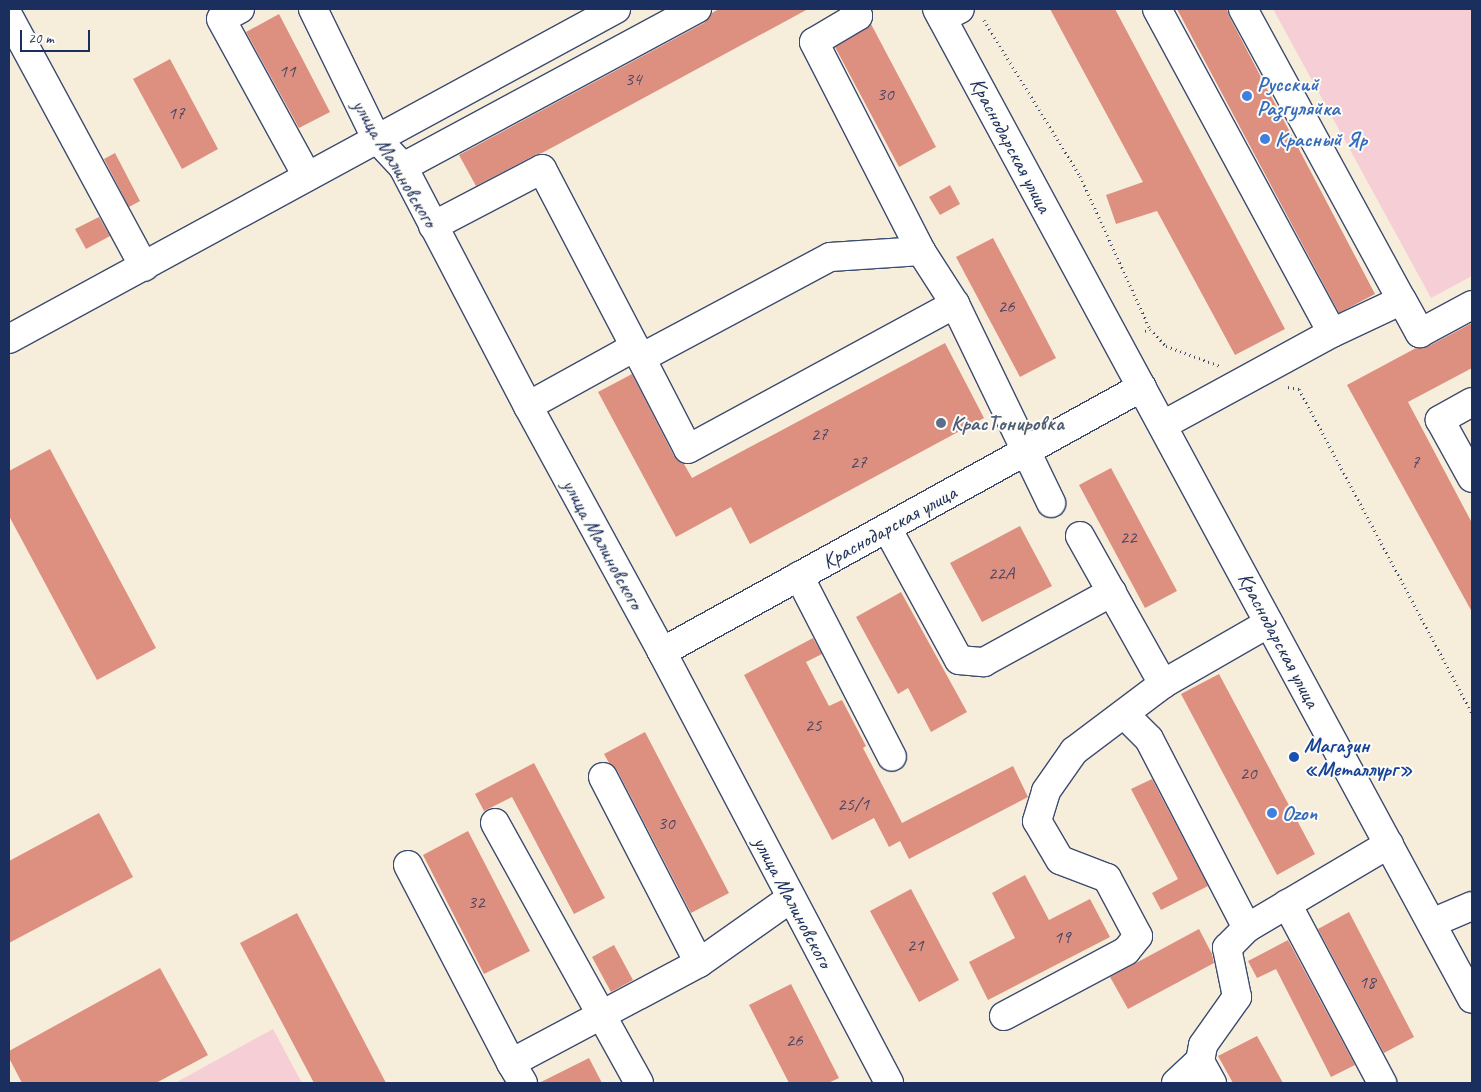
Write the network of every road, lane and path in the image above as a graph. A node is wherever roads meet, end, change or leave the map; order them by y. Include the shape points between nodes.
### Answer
1 (240, 9) edge
2 (313, 9) edge
3 (616, 9) edge
4 (697, 9) edge
5 (854, 9) edge
6 (1157, 9) edge
7 (1242, 9) edge
8 (955, 13) edge
9 (9, 17) edge
10 (376, 138) junction
11 (403, 167) junction
12 (307, 176) junction
13 (433, 226) junction
14 (921, 251) junction
15 (144, 267) junction
16 (1402, 300) junction
17 (955, 304) junction
18 (1472, 305) edge
19 (1150, 329) junction
20 (1145, 332) dead end
21 (1332, 333) junction
22 (9, 339) edge
23 (638, 352) junction
24 (1250, 377) junction
25 (1142, 387) junction
26 (1472, 402) edge
27 (528, 406) junction
28 (1162, 425) junction
29 (1025, 452) junction
30 (1472, 478) edge
31 (1051, 503) dead end
32 (887, 528) junction
33 (1080, 536) dead end
34 (799, 576) junction
35 (1112, 592) junction
36 (1269, 623) junction
37 (662, 652) junction
38 (1163, 684) junction
39 (1472, 713) edge
40 (1124, 714) junction
41 (892, 757) dead end
42 (603, 777) dead end
43 (495, 823) dead end
44 (1389, 844) junction
45 (408, 865) dead end
46 (790, 898) junction
47 (1287, 904) junction
48 (1472, 906) edge
49 (1432, 923) junction
50 (1246, 928) junction
51 (699, 963) junction
52 (1472, 999) edge
53 (601, 1014) junction
54 (1004, 1016) dead end
55 (1206, 1072) edge
56 (517, 1073) edge
57 (879, 1080) edge
58 (639, 1083) edge
59 (1176, 1083) edge
60 (1382, 1083) edge

1 - 12 street via 221,19
2 - 10 street, улица Малиновского
3 - 10 street
4 - 11 street
5 - 14 street via 858,16 814,42
6 - 21 street
7 - 16 street
8 - 19 path via 1080,176
8 - 25 street, Краснодарская улица
9 - 15 street
10 - 11 street, улица Малиновского
10 - 12 street
11 - 13 street, улица Малиновского
12 - 15 street
13 - 23 street via 542,168
13 - 27 street, улица Малиновского
14 - 17 street
14 - 23 street via 830,257
15 - 22 street
16 - 18 street via 1420,333
16 - 21 street
17 - 23 street via 688,449
17 - 29 street
19 - 20 path
19 - 24 path via 1166,346
21 - 24 street
23 - 27 street
24 - 28 street
24 - 39 path via 1299,389
25 - 28 street, Краснодарская улица
25 - 29 street, Краснодарская улица
26 - 30 street via 1440,420
27 - 37 street, улица Малиновского
28 - 36 street, Краснодарская улица
29 - 31 street
29 - 32 street, Краснодарская улица
32 - 34 street, Краснодарская улица
32 - 35 street via 959,660 984,662
33 - 35 street
34 - 37 street, Краснодарская улица
34 - 41 street
35 - 38 street
36 - 38 street
36 - 44 street, Краснодарская улица
37 - 46 street, улица Малиновского
38 - 40 street
40 - 50 street via 1149,739
40 - 54 street via 1074,751 1046,791 1037,822 1060,860 1107,878 1138,936 1126,951
42 - 51 street
43 - 53 street
44 - 47 street
44 - 49 street, Краснодарская улица
45 - 56 street
46 - 51 street
46 - 57 street, улица Малиновского
47 - 50 street
47 - 60 street
48 - 49 street
49 - 52 street, Краснодарская улица
50 - 55 street via 1227,948 1237,997 1203,1045
51 - 53 street
53 - 56 street
53 - 58 street
55 - 59 street

